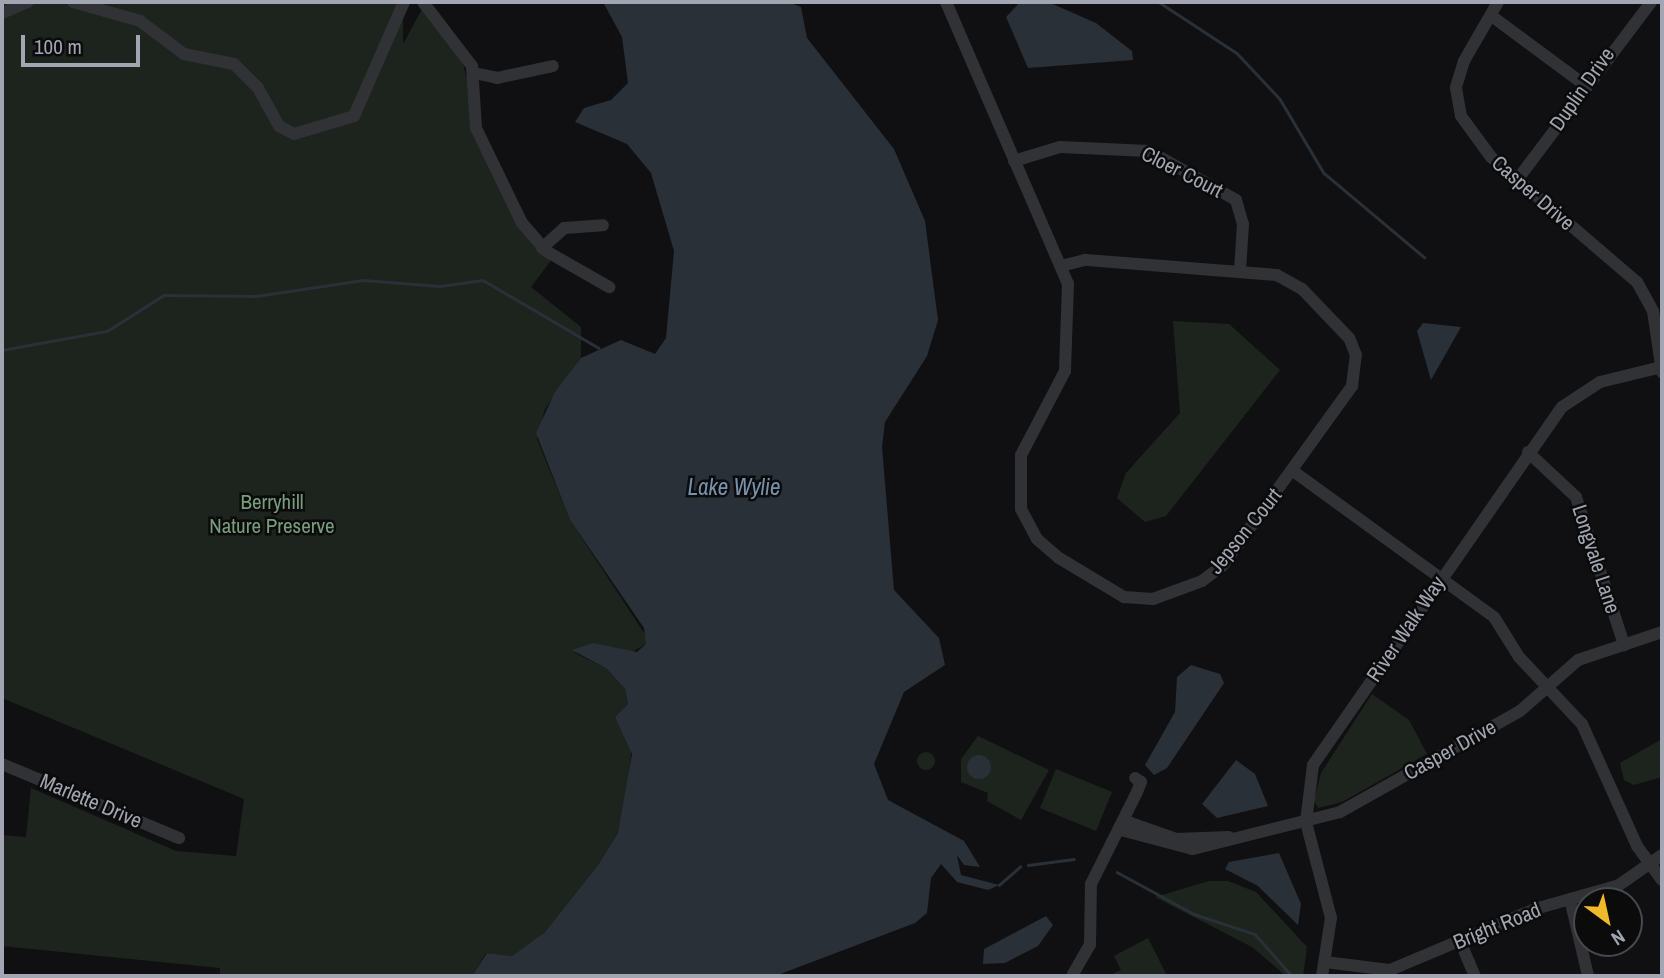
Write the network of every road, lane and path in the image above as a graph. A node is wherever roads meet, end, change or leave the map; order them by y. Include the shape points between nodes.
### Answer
1 (28, 2) edge
2 (73, 2) edge
3 (404, 2) edge
4 (423, 2) edge
5 (946, 2) edge
6 (1498, 2) edge
7 (1651, 2) edge
8 (2, 13) edge
9 (1493, 18) junction
10 (553, 66) dead end
11 (474, 73) junction
12 (1585, 85) junction
13 (1014, 161) junction
14 (1517, 180) junction
15 (603, 225) dead end
16 (542, 248) junction
17 (1061, 266) junction
18 (1240, 271) junction
19 (610, 287) dead end
20 (1662, 369) edge
21 (1528, 452) junction
22 (1293, 471) junction
23 (1442, 576) junction
24 (1662, 632) edge
25 (1624, 645) junction
26 (1546, 687) junction
27 (2, 765) edge
28 (1135, 778) dead end
29 (1306, 822) junction
30 (1123, 825) junction
31 (180, 838) dead end
32 (1662, 855) edge
33 (1650, 864) junction
34 (1662, 880) edge
35 (1570, 899) junction
36 (1460, 941) junction
37 (1325, 962) junction
38 (1073, 974) dead end
39 (1322, 976) edge
40 (1475, 976) edge
41 (1588, 976) edge

1 - 8 street
2 - 3 street via 140,21 190,57 234,64 258,88 279,125 294,134 354,116
4 - 11 street via 456,39
5 - 13 street, Jepson Court
6 - 9 street, Casper Drive
7 - 12 street, Duplin Drive
9 - 12 street
9 - 14 street, Casper Drive via 1464,61 1457,103 1476,141
10 - 11 street via 497,78
11 - 16 street via 476,128 514,212
12 - 14 street, Duplin Drive
13 - 17 street, Jepson Court
13 - 18 street, Cloer Court via 1060,146 1149,150 1236,200 1244,224
14 - 20 street, Casper Drive via 1637,282 1653,312
15 - 16 street via 564,228
16 - 19 street
17 - 18 street, Jepson Court via 1085,260
17 - 22 street, Jepson Court via 1068,284 1065,371 1024,446 1017,479 1026,521 1050,552 1124,597 1153,599 1202,582 1223,565
18 - 22 street, Jepson Court via 1277,275 1302,289 1349,338 1356,355 1352,386
20 - 21 street, River Walk Way via 1577,393
21 - 23 street, River Walk Way
21 - 25 street, Longvale Lane via 1576,496
22 - 23 street
23 - 26 street via 1494,617
23 - 29 street, River Walk Way via 1313,765
24 - 25 street, Casper Drive
25 - 26 street, Casper Drive via 1578,660
26 - 29 street, Casper Drive via 1503,720 1340,812
26 - 33 street via 1582,724
27 - 31 street, Marlette Drive
28 - 30 street via 1141,783
29 - 30 street, Casper Drive via 1233,838 1176,839
29 - 37 street, River Walk Way via 1330,906
30 - 38 street via 1091,884 1090,946
32 - 33 street, Bright Road
33 - 34 street
33 - 35 street, Bright Road via 1619,885
35 - 36 street, Bright Road
35 - 41 street
36 - 37 street, Bright Road via 1380,972
36 - 40 street
37 - 39 street, River Walk Way

